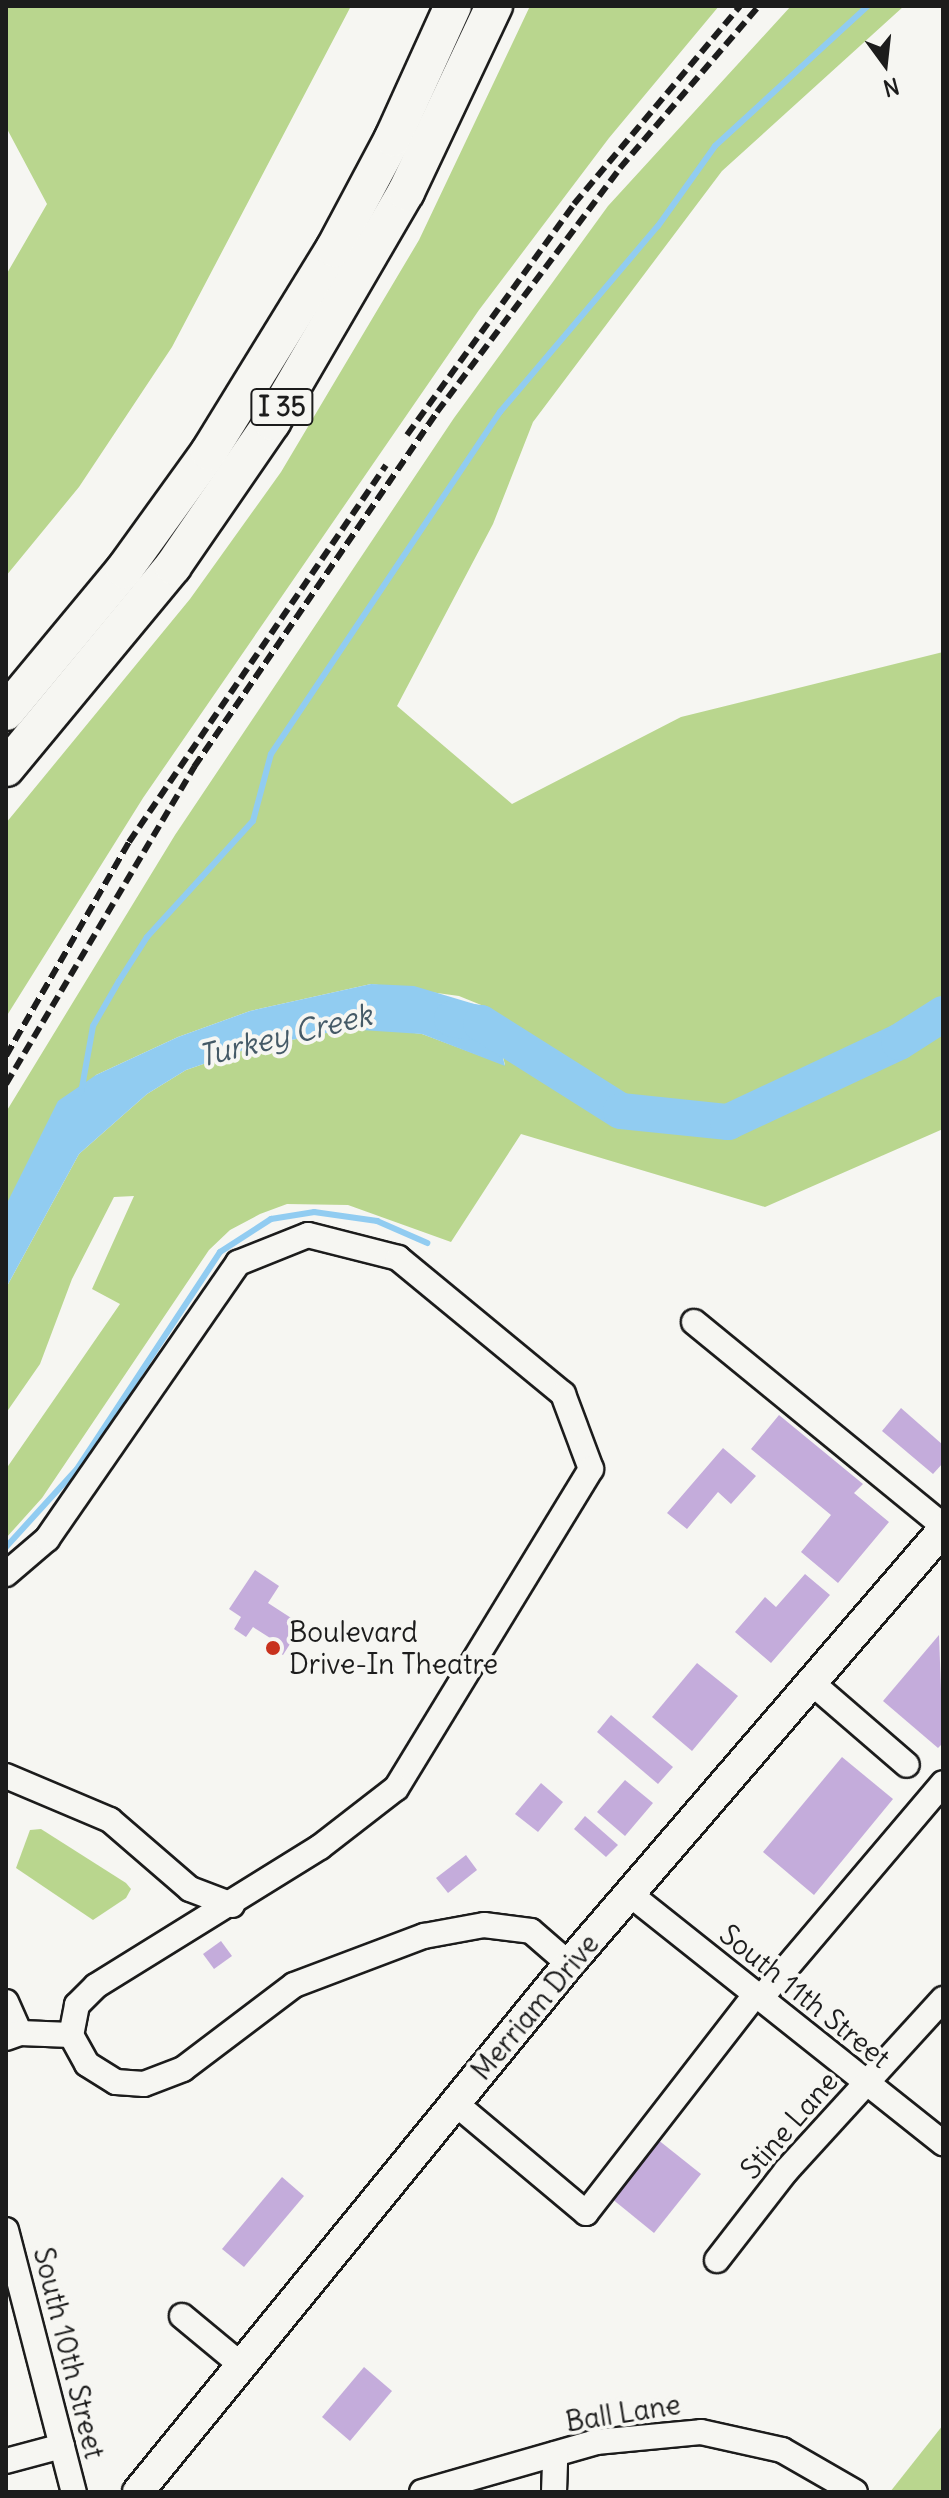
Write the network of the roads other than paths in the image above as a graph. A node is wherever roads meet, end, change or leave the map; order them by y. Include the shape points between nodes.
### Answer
1 (453, 6) edge
2 (494, 6) edge
3 (6, 712) edge
4 (6, 768) edge
5 (694, 1322) dead end
6 (943, 1528) edge
7 (6, 1574) edge
8 (812, 1683) junction
9 (907, 1765) dead end
10 (6, 1776) edge
11 (943, 1783) edge
12 (631, 1895) junction
13 (232, 1905) junction
14 (569, 1964) junction
15 (758, 1997) junction
16 (943, 1999) edge
17 (6, 2002) edge
18 (71, 2035) junction
19 (13, 2036) edge
20 (866, 2084) junction
21 (455, 2103) junction
22 (943, 2143) edge
23 (6, 2230) edge
24 (717, 2260) dead end
25 (15, 2306) edge
26 (182, 2316) dead end
27 (240, 2364) junction
28 (62, 2446) junction
29 (555, 2454) junction
30 (6, 2461) edge
31 (74, 2492) edge
32 (138, 2492) edge
33 (422, 2492) edge
34 (554, 2492) edge
35 (855, 2492) edge

1 - 3 highway, I 35 via 393,138 334,249 209,452 124,570
2 - 4 highway, I 35 via 406,192 272,422 164,578
5 - 6 street
6 - 8 main road, Merriam Drive
7 - 13 street via 47,1539 238,1263 308,1235 398,1258 563,1394 591,1469 396,1788
8 - 9 street
8 - 12 main road, Merriam Drive
10 - 13 street via 110,1820 190,1889
11 - 15 street
12 - 14 main road, Merriam Drive
12 - 15 street, South 11th Street
13 - 18 street via 96,1986 77,2005
14 - 18 street via 531,1931 484,1925 424,1936 294,1985 183,2069 144,2084 116,2082 87,2064
14 - 21 main road, Merriam Drive
15 - 20 street, South 11th Street
15 - 21 street via 586,2213
16 - 20 street, Stine Lane
17 - 19 street
18 - 19 street
20 - 22 street, South 11th Street
20 - 24 street, Stine Lane via 786,2171
21 - 27 main road, Merriam Drive
23 - 25 street, South 10th Street
25 - 28 street, South 10th Street
26 - 27 street
27 - 32 main road, Merriam Drive
28 - 30 street
28 - 31 street, South 10th Street
29 - 33 street, Ball Lane
29 - 34 street
29 - 35 street, Ball Lane via 596,2442 701,2432 782,2450

